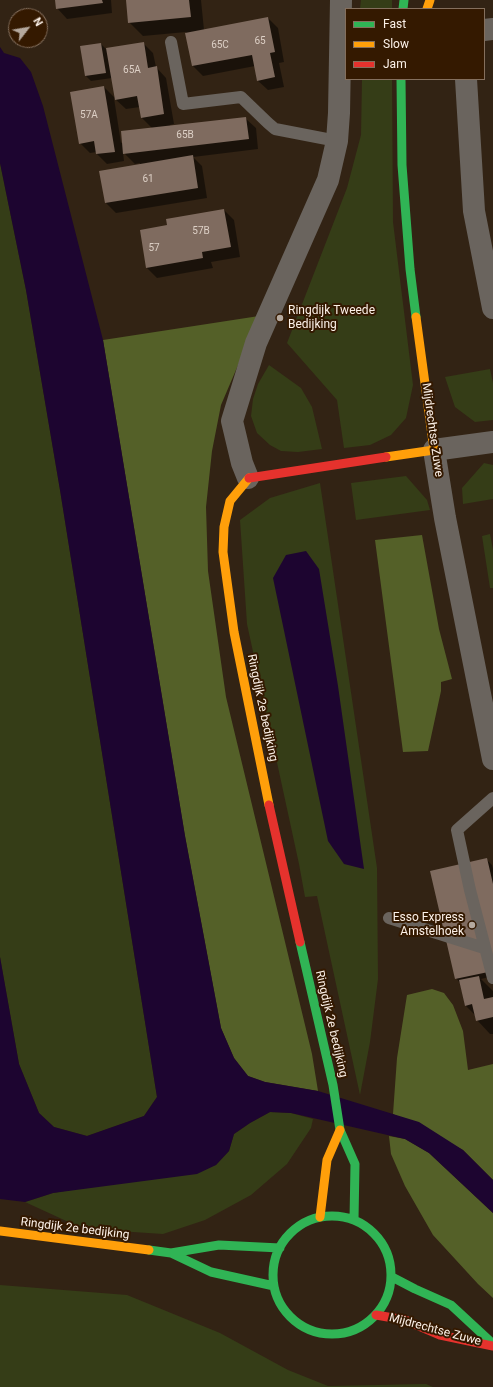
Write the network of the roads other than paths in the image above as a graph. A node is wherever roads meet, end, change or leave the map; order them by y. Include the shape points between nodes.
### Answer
1 (341, 0) edge
2 (171, 42) dead end
3 (401, 80) edge
4 (407, 80) edge
5 (466, 80) edge
6 (402, 96) junction
7 (337, 141) junction
8 (493, 308) edge
9 (493, 442) edge
10 (434, 450) junction
11 (248, 478) junction
12 (493, 760) edge
13 (493, 798) edge
14 (389, 918) dead end
15 (484, 948) junction
16 (493, 978) edge
17 (340, 1130) junction
18 (320, 1217) junction
19 (354, 1220) junction
20 (0, 1231) edge
21 (280, 1248) junction
22 (171, 1253) junction
23 (392, 1277) junction
24 (274, 1286) junction
25 (376, 1315) junction
26 (493, 1345) edge

1 - 7 street
2 - 7 lane via 183,104 241,97 275,129
3 - 6 street, Mijdrechtse Zuwe
4 - 6 street, Mijdrechtse Zuwe
5 - 8 street via 474,211
6 - 10 street, Mijdrechtse Zuwe via 402,165 410,270
7 - 11 street via 328,180 256,343 232,421
9 - 10 street
10 - 11 street
10 - 12 street, Mijdrechtse Zuwe
11 - 17 street, Ringdijk 2e bedijking via 230,501 224,527 223,552 234,632 280,853 333,1085
13 - 15 lane via 457,830
14 - 15 lane
15 - 16 lane
17 - 18 street via 327,1160
17 - 19 street, Ringdijk 2e bedijking via 355,1164
18 - 19 street via 338,1216
18 - 21 street via 304,1223 290,1234
19 - 23 street via 370,1229 382,1242 389,1259
20 - 22 street, Ringdijk 2e bedijking
21 - 22 street, Ringdijk 2e bedijking via 219,1244
21 - 24 street via 274,1264
22 - 24 street, Ringdijk 2e bedijking via 211,1272
23 - 25 street via 388,1297
23 - 26 street, Mijdrechtse Zuwe via 452,1305
24 - 25 street via 282,1306 296,1322 316,1332 338,1334 359,1329
25 - 26 street, Mijdrechtse Zuwe via 405,1320 440,1334

